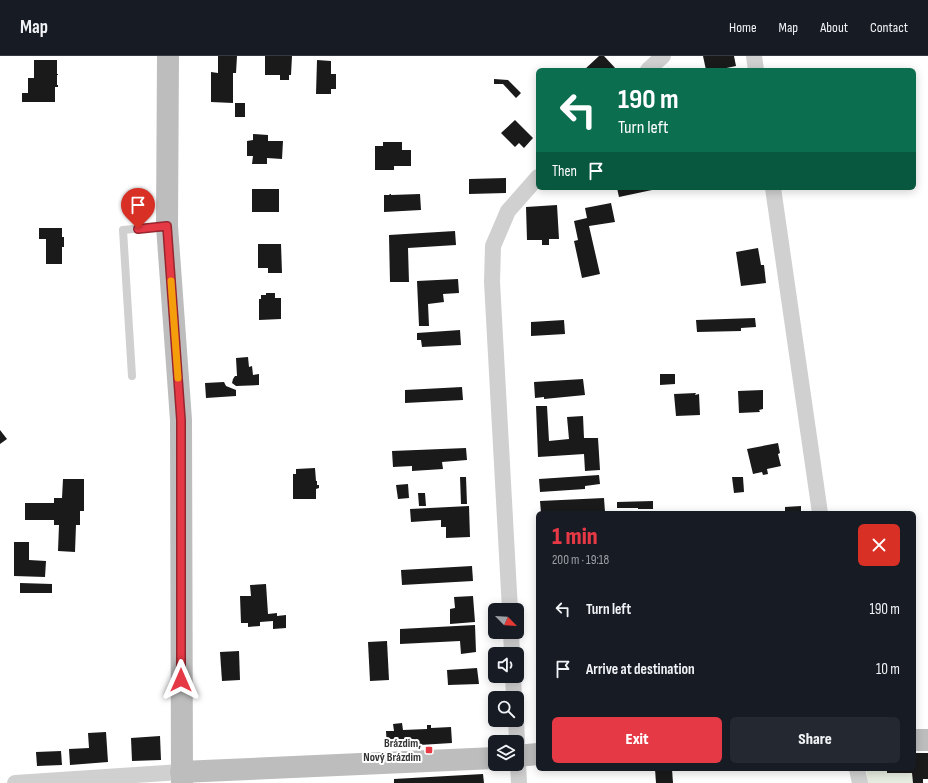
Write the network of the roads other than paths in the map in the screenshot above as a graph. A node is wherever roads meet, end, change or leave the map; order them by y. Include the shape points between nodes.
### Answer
1 (168, 56) edge
2 (663, 56) edge
3 (754, 56) edge
4 (650, 68) edge
5 (756, 68) edge
6 (536, 179) edge
7 (773, 190) edge
8 (167, 226) junction
9 (132, 376) dead end
10 (820, 511) edge
11 (510, 603) edge
12 (916, 740) edge
13 (928, 740) edge
14 (488, 758) edge
15 (520, 771) edge
16 (857, 771) edge
17 (182, 778) edge
18 (15, 783) edge
19 (519, 783) edge
20 (860, 783) edge

1 - 8 street
2 - 4 street
3 - 5 street
6 - 11 street via 508,211 493,246 492,282
7 - 10 street
8 - 9 lane via 123,230
8 - 17 street via 181,420
12 - 13 street
14 - 17 street
15 - 19 street
16 - 20 street
17 - 18 street

